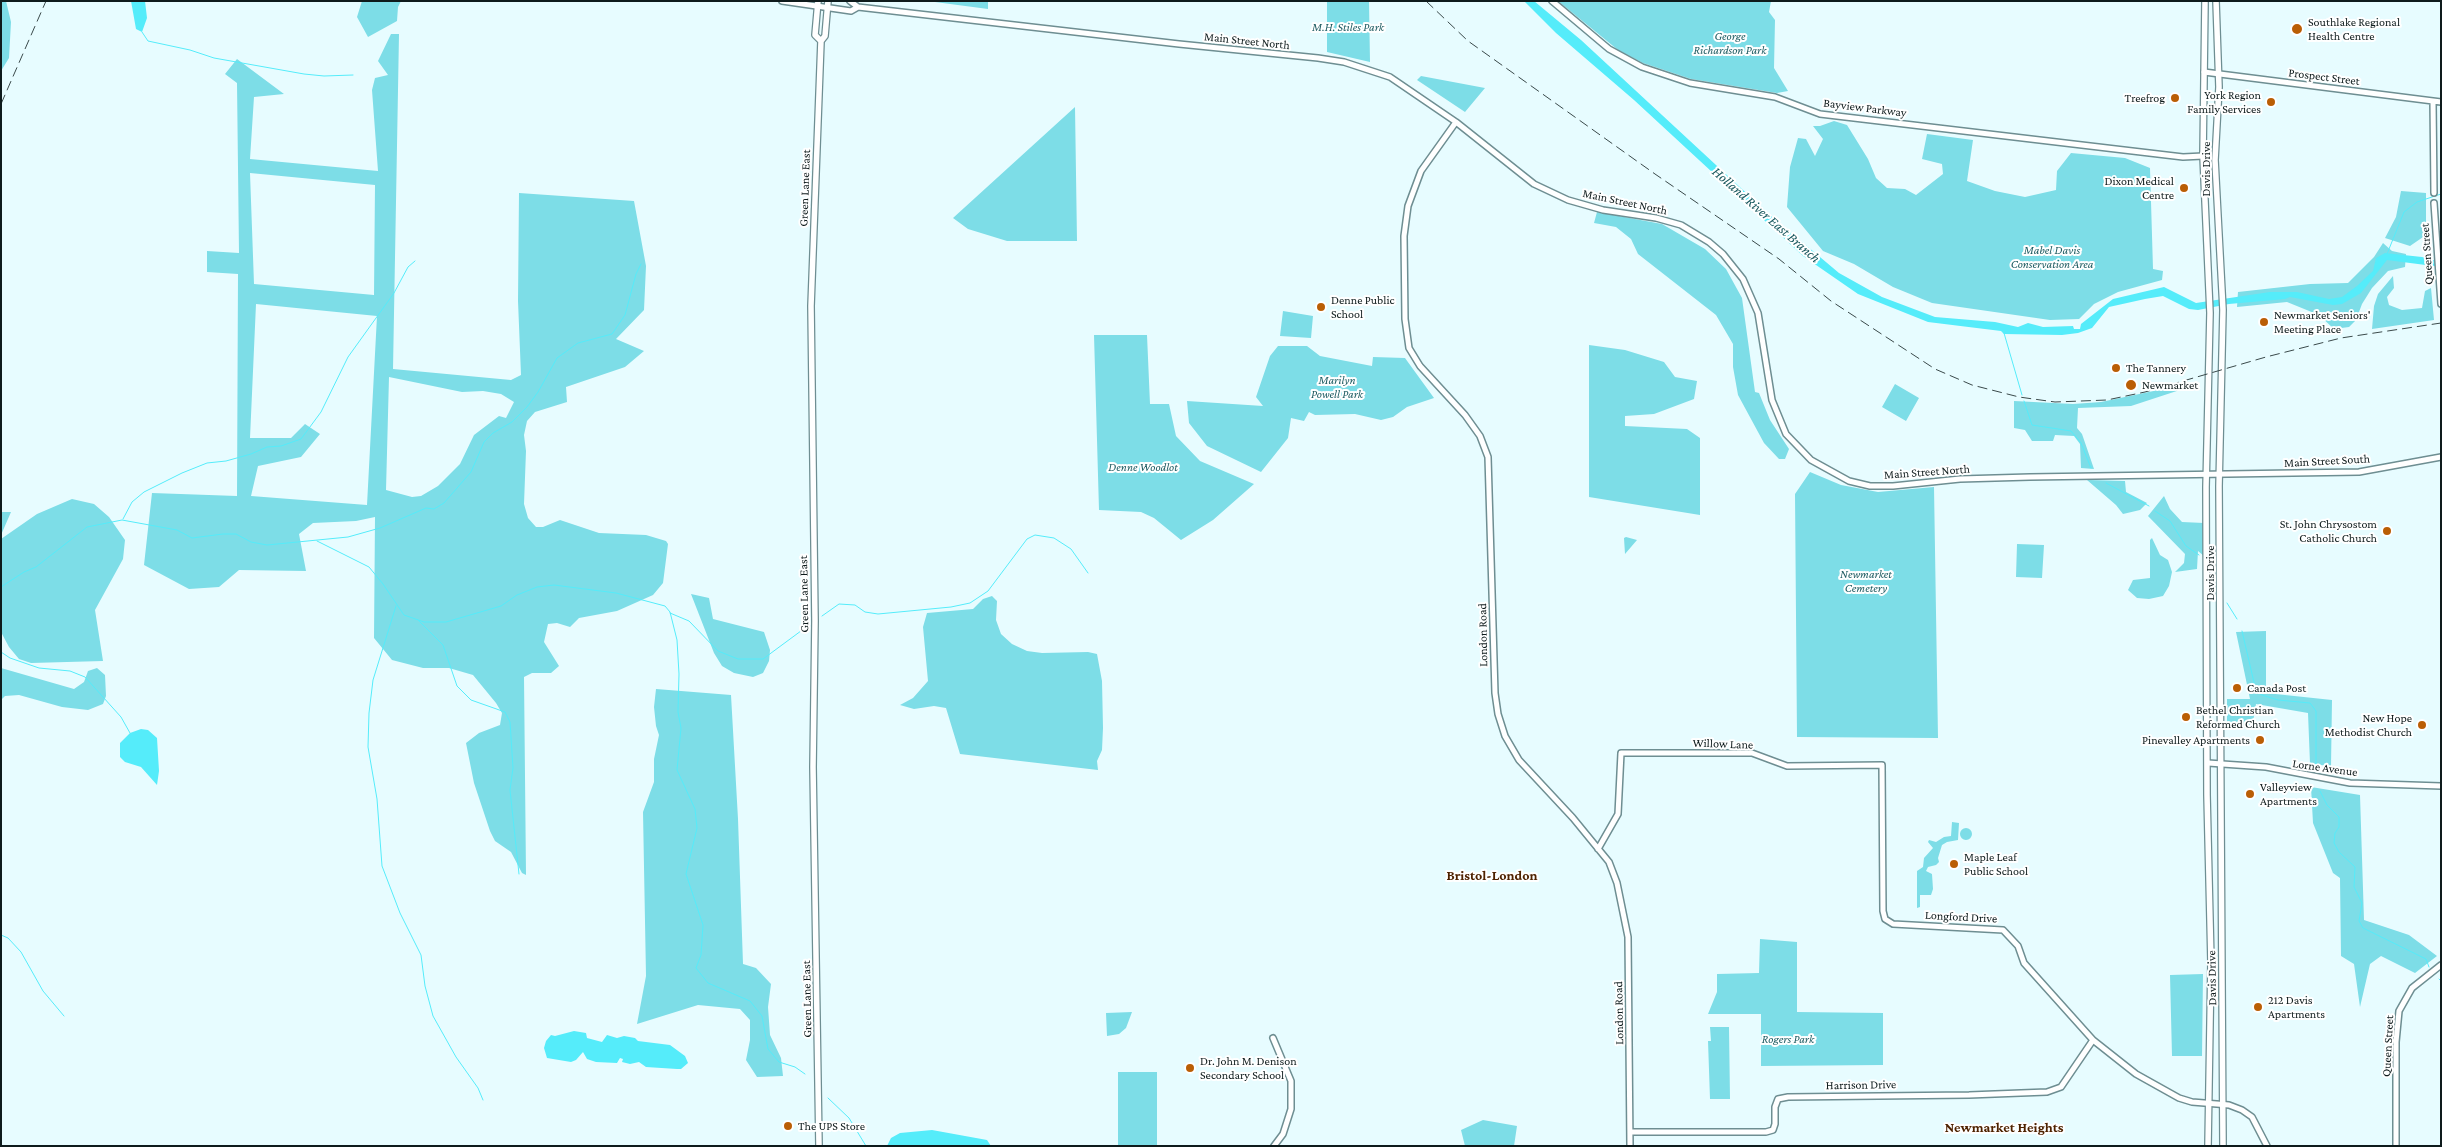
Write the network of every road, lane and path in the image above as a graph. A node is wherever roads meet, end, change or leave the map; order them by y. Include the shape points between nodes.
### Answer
1 (782, 1) edge
2 (850, 1) edge
3 (1552, 1) edge
4 (2205, 1) edge
5 (2216, 1) edge
6 (818, 4) edge
7 (828, 4) edge
8 (858, 7) junction
9 (821, 42) junction
10 (2204, 72) junction
11 (2218, 74) junction
12 (2432, 101) junction
13 (2441, 102) edge
14 (1456, 122) junction
15 (2203, 156) junction
16 (2434, 193) dead end
17 (2434, 203) dead end
18 (2441, 304) edge
19 (2441, 457) edge
20 (2213, 474) junction
21 (2208, 763) junction
22 (2220, 763) junction
23 (1882, 765) joint
24 (2441, 786) edge
25 (1598, 849) junction
26 (2441, 965) edge
27 (1273, 1038) dead end
28 (2093, 1040) junction
29 (2209, 1104) junction
30 (2223, 1104) junction
31 (1630, 1132) junction
32 (819, 1146) edge
33 (1274, 1146) edge
34 (1630, 1146) edge
35 (2208, 1146) edge
36 (2223, 1146) edge
37 (2267, 1146) edge
38 (2396, 1146) edge

1 - 6 street, Main Street North
2 - 8 street
3 - 15 street, Bayview Parkway via 1610,49 1642,67 1690,83 1775,97 1820,114 2183,157
4 - 10 main road, Davis Drive
5 - 11 main road, Davis Drive
6 - 7 street, Main Street North
6 - 9 main road, Green Lane East via 816,35
7 - 8 street, Main Street North via 851,11
7 - 9 main road, Green Lane East via 825,36
8 - 14 street, Main Street North via 1344,62 1390,77
9 - 32 main road, Green Lane East via 811,306
10 - 11 street, Prospect Street
10 - 15 main road, Davis Drive
11 - 12 street, Prospect Street
11 - 20 main road, Davis Drive via 2215,160 2223,310
12 - 13 street, Prospect Street
12 - 16 street
14 - 20 street, Main Street North via 1534,184 1568,200 1603,210 1681,225 1723,254 1743,280 1758,313 1772,400 1786,434 1810,460 1849,481 1870,486 1893,486 1982,478
14 - 25 street, London Road via 1421,172 1408,206 1404,236 1410,348 1420,366 1465,415 1480,436 1488,457 1495,693 1506,736 1518,760
15 - 20 main road, Davis Drive
17 - 18 street, Queen Street
19 - 20 street, Main Street South via 2359,472
20 - 21 main road, Davis Drive
20 - 22 main road, Davis Drive
21 - 22 street, Lorne Avenue
21 - 29 main road, Davis Drive
22 - 24 street, Lorne Avenue via 2266,767 2350,783
22 - 30 main road, Davis Drive
23 - 25 street, Willow Lane via 1787,766 1752,753 1621,753 1618,814
23 - 28 street, Longford Drive via 1885,919 1892,924 2003,930 2018,946 2024,963
25 - 31 street, London Road via 1609,862 1617,883 1628,937
26 - 38 street, Queen Street via 2412,988 2399,1011
27 - 33 street via 1291,1081 1291,1109 1283,1134
28 - 29 street, Longford Drive via 2136,1074 2164,1090 2185,1100
28 - 31 street, Harrison Drive via 2061,1086 2048,1092 1788,1096 1778,1099 1775,1124 1766,1132
29 - 30 street, Longford Drive
29 - 35 main road, Davis Drive
30 - 36 main road, Davis Drive
30 - 37 street via 2252,1117
31 - 34 street, London Road

